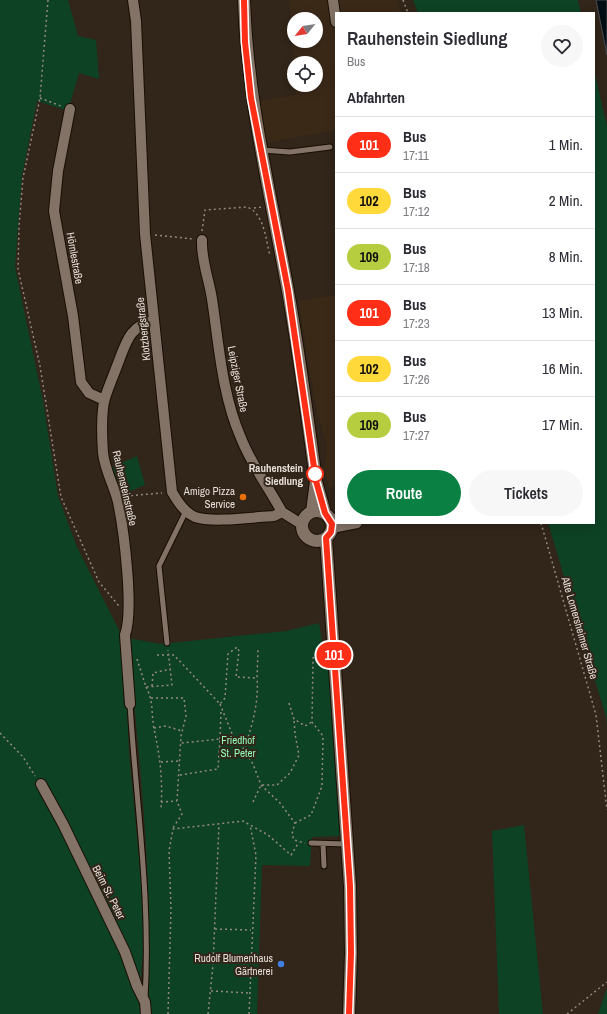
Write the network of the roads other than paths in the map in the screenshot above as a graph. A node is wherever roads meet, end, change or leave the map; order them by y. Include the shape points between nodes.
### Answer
1 (133, 0) edge
2 (244, 0) edge
3 (333, 0) edge
4 (335, 15) edge
5 (70, 110) road end
6 (330, 147) dead end
7 (262, 150) junction
8 (202, 240) road end
9 (154, 321) junction
10 (104, 400) junction
11 (316, 481) junction
12 (186, 511) junction
13 (282, 512) junction
14 (312, 512) junction
15 (347, 524) edge
16 (302, 525) junction
17 (327, 526) edge
18 (167, 643) road end
19 (130, 704) joint
20 (41, 784) road end
21 (311, 843) road end
22 (323, 844) junction
23 (347, 844) junction
24 (324, 866) dead end
25 (145, 1002) junction
26 (146, 1014) edge
27 (349, 1014) edge

1 - 9 street, Klotzbergstraße via 145,234
2 - 7 street via 251,98
3 - 4 street
5 - 10 street, Hörnlestraße via 58,171 54,210 73,316 81,382 89,393
6 - 7 lane via 290,152
7 - 11 street via 288,290
8 - 13 street, Leipziger Straße via 201,251 212,295 227,397 233,418 241,439
9 - 10 street, Rauhensteinstraße via 136,328 128,336
9 - 12 street, Klotzbergstraße via 172,492
10 - 19 street, Rauhensteinstraße via 103,452 106,469 118,501 123,535 129,608 125,635
11 - 14 street
11 - 17 street
12 - 13 street via 209,519 274,516
12 - 18 lane via 159,566
13 - 16 street
14 - 16 street via 305,517
14 - 17 street
15 - 17 street
16 - 17 street via 304,533
17 - 23 street via 328,579
19 - 25 lane via 143,838 147,914
20 - 25 street, Beim St. Peter via 125,952
21 - 22 lane
22 - 23 lane
22 - 24 lane
23 - 27 street via 351,953
25 - 26 street, Beim St. Peter

